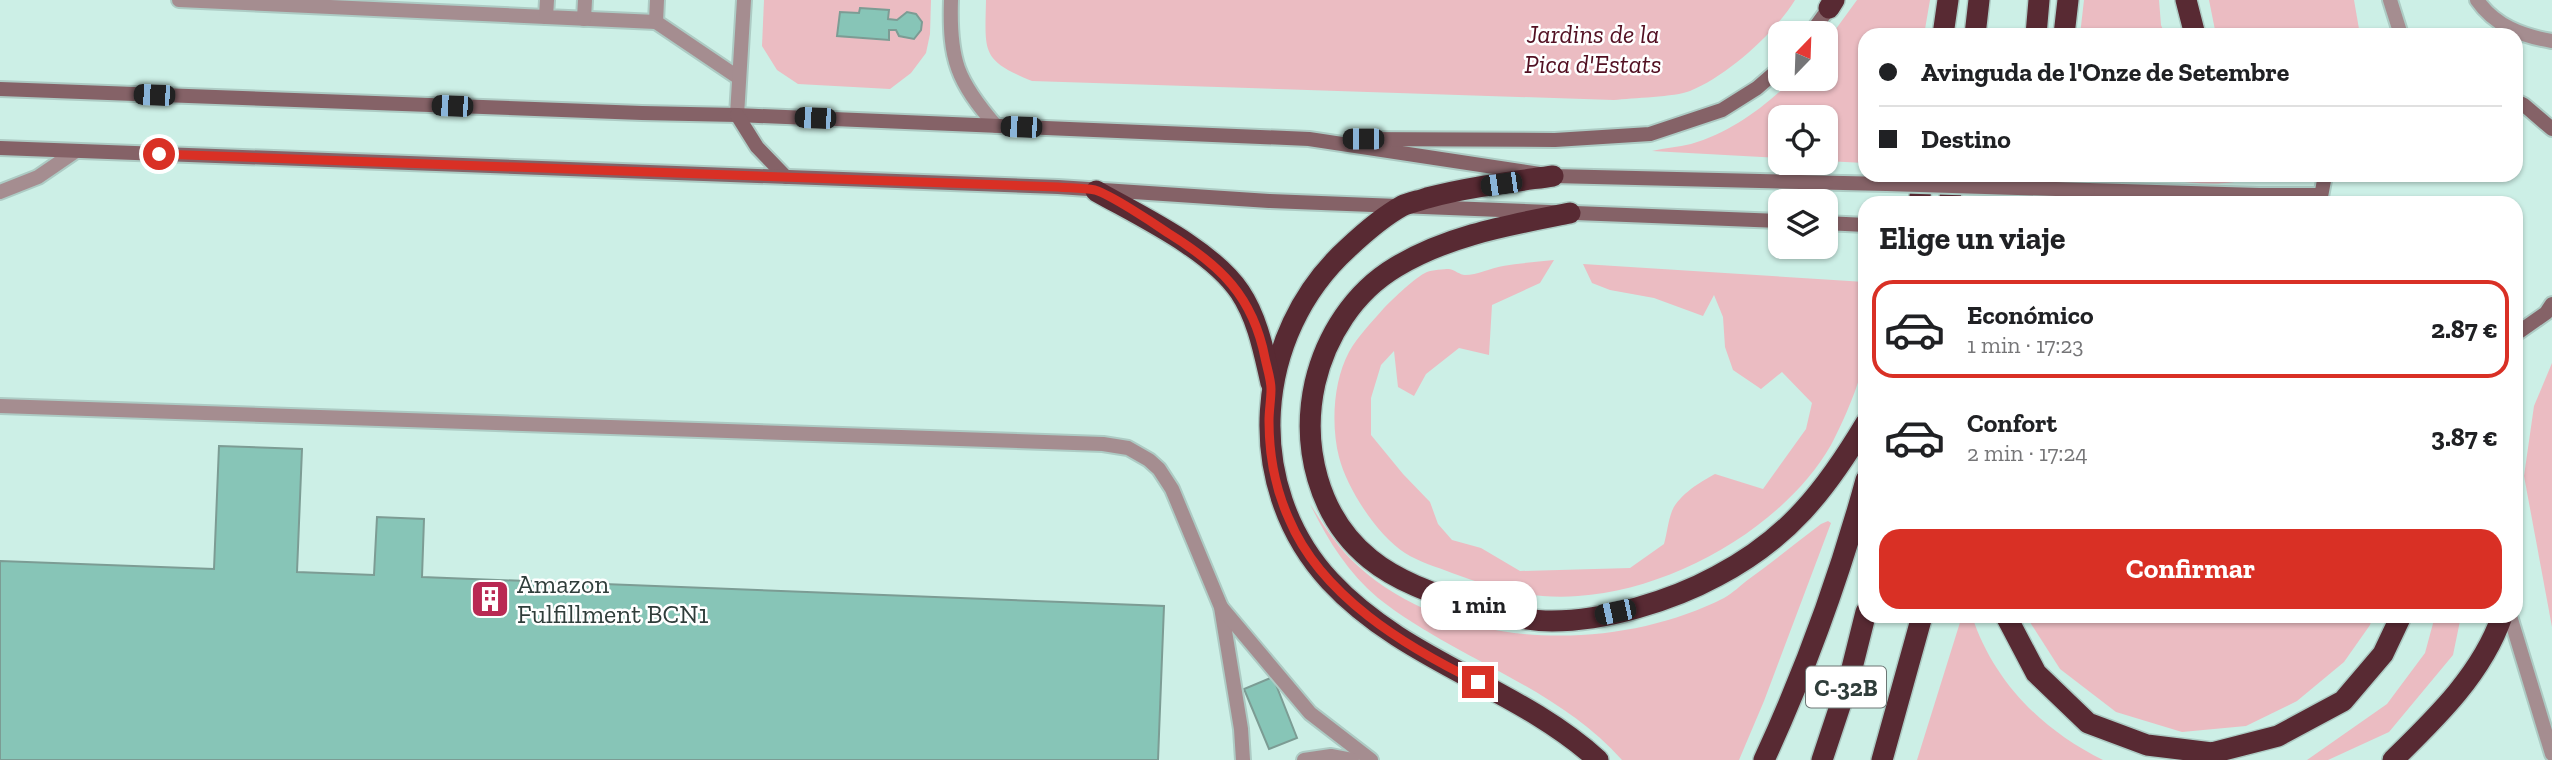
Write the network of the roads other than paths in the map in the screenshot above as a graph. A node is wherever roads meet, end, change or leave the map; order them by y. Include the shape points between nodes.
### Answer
1 (178, 0) edge
2 (547, 0) edge
3 (585, 0) edge
4 (657, 0) edge
5 (744, 0) edge
6 (951, 0) edge
7 (1948, 0) edge
8 (1979, 0) edge
9 (2039, 0) edge
10 (2068, 0) edge
11 (2186, 0) edge
12 (2390, 0) edge
13 (2477, 0) edge
14 (1831, 3) edge
15 (546, 17) junction
16 (584, 19) junction
17 (1819, 21) edge
18 (656, 22) junction
19 (1944, 28) edge
20 (1976, 28) edge
21 (2037, 28) edge
22 (2065, 28) edge
23 (2193, 28) edge
24 (2399, 28) edge
25 (2508, 28) edge
26 (2523, 33) edge
27 (2552, 41) edge
28 (740, 78) junction
29 (1768, 78) edge
30 (0, 89) edge
31 (2523, 104) edge
32 (737, 109) junction
33 (996, 126) junction
34 (2552, 129) edge
35 (1309, 139) junction
36 (0, 148) edge
37 (76, 151) junction
38 (1553, 176) junction
39 (786, 177) junction
40 (1096, 191) junction
41 (0, 192) edge
42 (2274, 196) edge
43 (1403, 205) junction
44 (1570, 213) junction
45 (1768, 221) edge
46 (1838, 224) edge
47 (1858, 225) edge
48 (2552, 304) edge
49 (2523, 329) edge
50 (1271, 387) junction
51 (0, 406) edge
52 (1858, 435) edge
53 (1858, 507) edge
54 (1221, 607) junction
55 (1863, 623) edge
56 (1920, 623) edge
57 (2010, 623) edge
58 (2398, 623) edge
59 (2500, 623) edge
60 (2512, 623) edge
61 (2552, 754) edge
62 (1243, 760) edge
63 (1304, 760) edge
64 (1352, 760) edge
65 (1371, 760) edge
66 (1598, 760) edge
67 (1764, 760) edge
68 (1822, 760) edge
69 (1882, 760) edge
70 (2393, 760) edge

1 - 15 street
2 - 15 street
3 - 16 street
4 - 18 street
5 - 28 street
6 - 33 street via 956,69
7 - 19 highway
8 - 20 highway
9 - 21 highway
10 - 22 highway
11 - 23 highway
12 - 24 street
13 - 25 street
14 - 17 main road
15 - 16 street
16 - 18 street
18 - 28 street
26 - 27 street
28 - 32 street
29 - 35 main road via 1722,110 1650,134 1555,140
30 - 32 main road via 642,113
31 - 34 main road
32 - 33 main road
32 - 39 main road via 757,147
33 - 35 main road
35 - 38 main road
36 - 37 main road
37 - 39 main road
37 - 41 street via 38,177
38 - 42 main road, bridge
38 - 43 highway via 1470,188
39 - 40 main road
40 - 43 main road
40 - 50 highway via 1189,246 1224,273 1250,310
43 - 44 main road
43 - 50 highway via 1364,232 1315,284 1289,329
44 - 45 main road
44 - 52 highway via 1450,241 1417,255 1371,287 1329,338 1311,402 1314,468 1342,530 1370,559 1405,581 1445,597 1522,617 1552,621 1637,607 1717,577 1785,530 1819,496
46 - 47 main road
48 - 49 main road
50 - 66 highway via 1270,455 1276,485 1289,521 1330,581 1398,636 1501,692
51 - 54 street via 1116,445 1150,460 1166,478
53 - 67 highway via 1811,644
54 - 62 street
54 - 65 street via 1310,713
55 - 68 highway, C-32B
56 - 69 highway, C-32B
57 - 58 highway via 2036,673 2088,723 2147,745 2212,753 2278,736 2343,701 2383,654
59 - 70 highway via 2455,699
60 - 61 street
63 - 64 street via 1331,756

